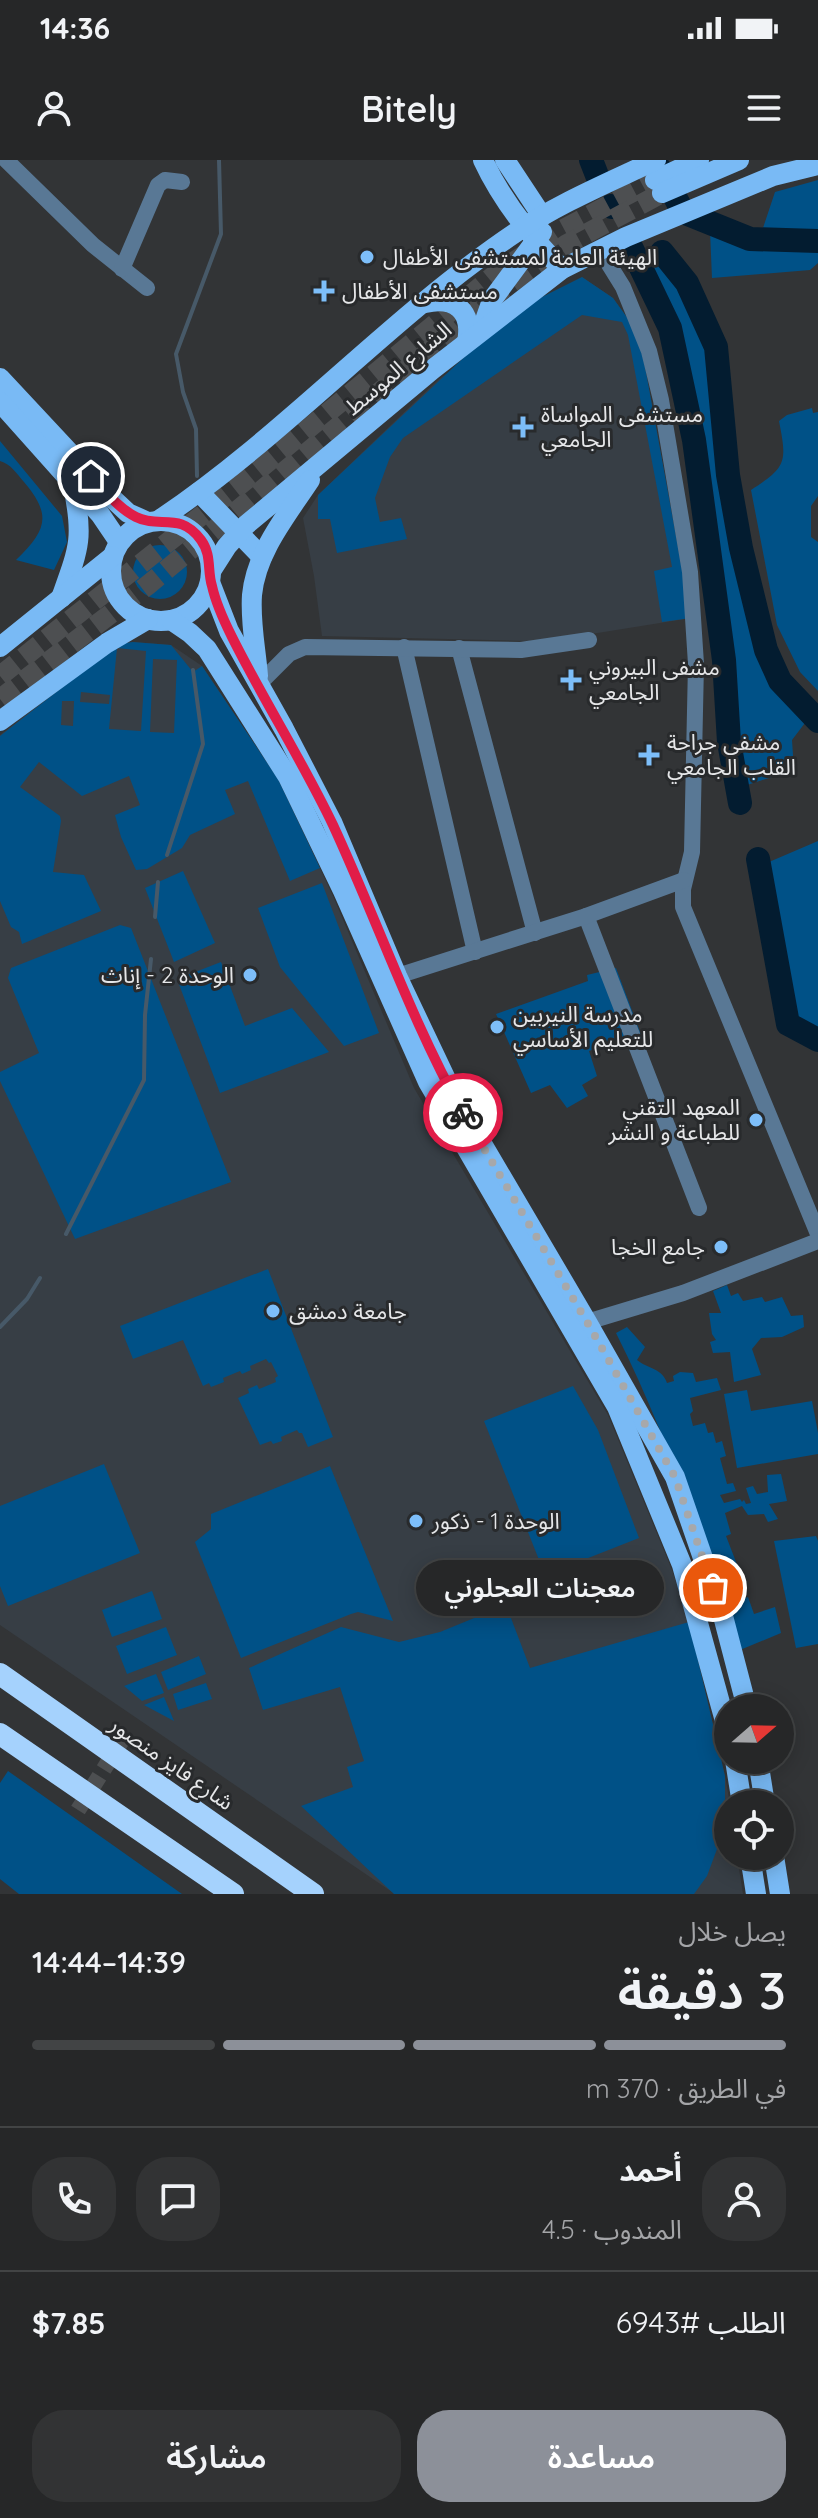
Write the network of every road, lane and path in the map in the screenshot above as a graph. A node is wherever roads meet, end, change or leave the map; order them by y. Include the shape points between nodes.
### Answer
1 (6, 160) edge
2 (483, 160) edge
3 (505, 160) edge
4 (699, 160) edge
5 (739, 160) edge
6 (818, 165) edge
7 (658, 178) edge
8 (182, 182) dead end
9 (534, 228) junction
10 (600, 250) junction
11 (122, 269) junction
12 (562, 269) junction
13 (147, 288) dead end
14 (425, 303) junction
15 (475, 336) junction
16 (0, 378) edge
17 (0, 402) edge
18 (320, 464) junction
19 (73, 486) junction
20 (199, 492) junction
21 (154, 521) junction
22 (237, 534) junction
23 (116, 549) junction
24 (262, 557) junction
25 (211, 576) junction
26 (61, 599) junction
27 (148, 619) junction
28 (171, 620) junction
29 (589, 640) dead end
30 (0, 647) edge
31 (404, 647) junction
32 (459, 648) junction
33 (259, 684) junction
34 (0, 721) edge
35 (684, 880) junction
36 (586, 916) junction
37 (535, 933) junction
38 (475, 952) junction
39 (397, 976) junction
40 (699, 1208) dead end
41 (818, 1234) edge
42 (818, 1241) edge
43 (587, 1322) junction
44 (0, 1674) edge
45 (718, 1694) edge
46 (743, 1694) edge
47 (0, 1734) edge
48 (752, 1870) edge
49 (776, 1870) edge
50 (233, 1894) edge
51 (313, 1894) edge
52 (756, 1894) edge
53 (780, 1894) edge

1 - 11 street
2 - 9 main road via 500,190
3 - 9 main road
4 - 7 main road, الشارع الموسط
5 - 7 main road, الشارع الموسط
6 - 10 main road, الشارع الموسط via 773,176
7 - 9 main road, الشارع الموسط
8 - 11 street via 165,180 158,185
9 - 12 main road
9 - 14 main road, الشارع الموسط
9 - 15 main road
10 - 12 main road, الشارع الموسط
10 - 35 street via 623,287 649,351 690,572 696,664 692,852
11 - 13 street
12 - 15 main road, الشارع الموسط
14 - 15 main road via 449,302 460,309
14 - 20 main road, الشارع الموسط
15 - 18 main road, الشارع الموسط
16 - 21 main road via 128,513
17 - 19 main road
18 - 22 main road, الشارع الموسط
18 - 24 main road
19 - 23 main road via 100,514
19 - 26 main road via 80,545
20 - 21 main road, الشارع الموسط
20 - 22 main road
21 - 23 main road via 132,529
21 - 25 main road via 182,524 200,538
22 - 24 main road
22 - 25 main road, الشارع الموسط
23 - 26 main road
23 - 27 main road via 111,578 120,600
24 - 33 main road via 252,605
25 - 28 main road via 192,611
25 - 33 main road via 229,631
26 - 30 main road
27 - 28 main road
27 - 34 main road
28 - 45 main road via 207,649 288,777 428,1082 617,1407 682,1565
29 - 32 street via 531,649
31 - 32 street
31 - 33 street via 300,648
31 - 38 street
32 - 37 street
33 - 39 main road via 332,822
35 - 36 street
35 - 41 street via 685,916
36 - 37 street
36 - 40 street
37 - 38 street
38 - 39 street
39 - 43 main road via 454,1096
42 - 43 street via 683,1293
43 - 46 main road via 675,1477 723,1616
44 - 51 highway, شارع فايز منصور
47 - 50 highway
48 - 52 main road
49 - 53 main road

